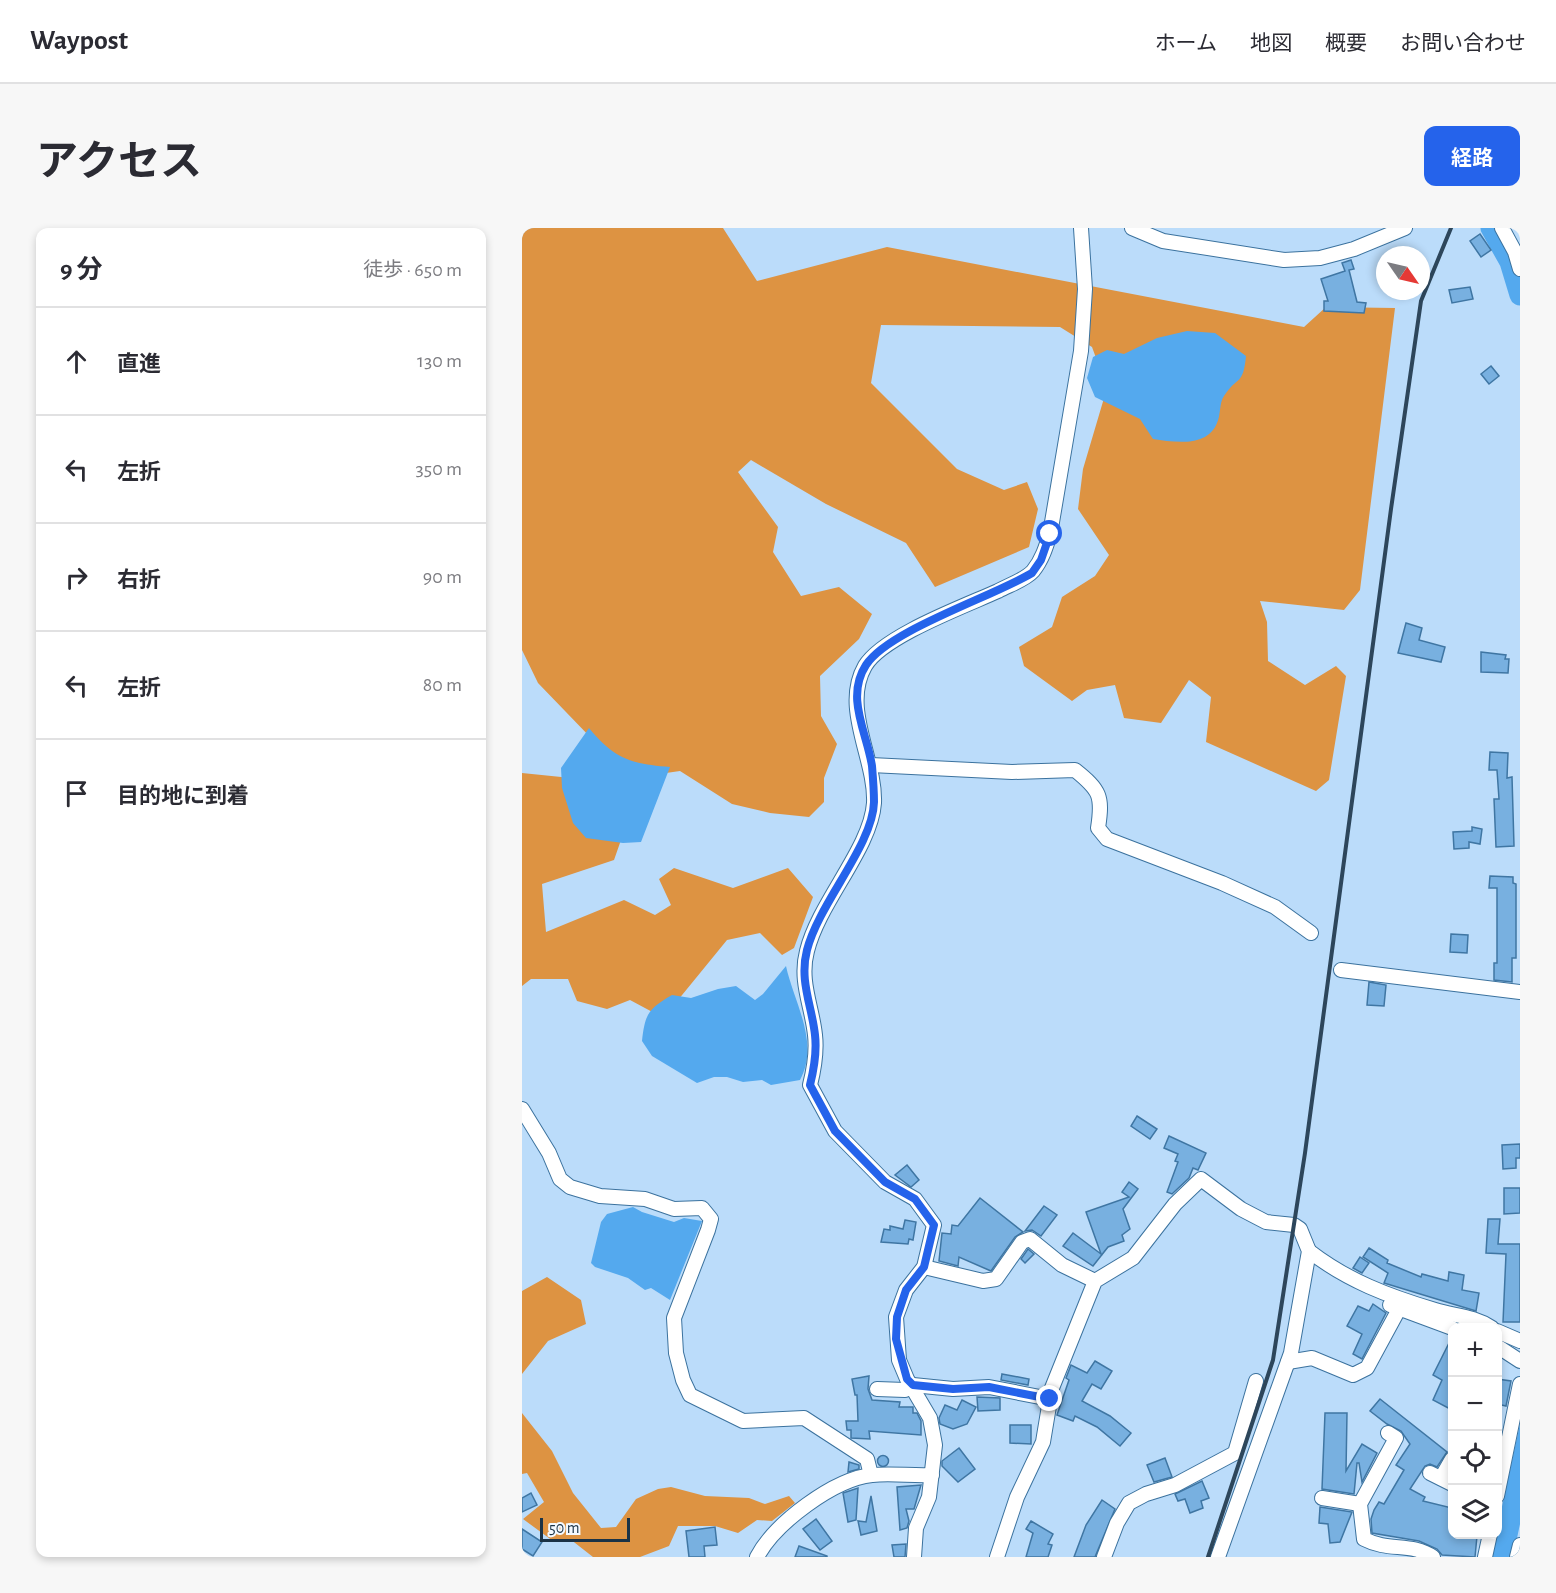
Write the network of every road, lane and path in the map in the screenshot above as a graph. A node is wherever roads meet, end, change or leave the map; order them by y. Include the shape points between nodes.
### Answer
1 (1081, 228) edge
2 (1132, 228) edge
3 (1405, 228) edge
4 (1502, 228) edge
5 (1520, 269) edge
6 (872, 765) junction
7 (1311, 933) dead end
8 (1341, 970) dead end
9 (1520, 992) edge
10 (522, 1109) edge
11 (1308, 1256) junction
12 (924, 1267) junction
13 (1095, 1281) junction
14 (1399, 1309) junction
15 (1484, 1323) edge
16 (1448, 1327) edge
17 (1502, 1333) edge
18 (1520, 1341) edge
19 (1502, 1349) edge
20 (1520, 1361) edge
21 (1288, 1362) junction
22 (1256, 1381) dead end
23 (1520, 1384) edge
24 (913, 1385) junction
25 (877, 1389) dead end
26 (1050, 1399) junction
27 (1388, 1433) dead end
28 (1502, 1447) edge
29 (871, 1475) junction
30 (933, 1475) junction
31 (1322, 1498) dead end
32 (1360, 1504) junction
33 (1489, 1539) edge
34 (1520, 1545) edge
35 (757, 1557) edge
36 (914, 1557) edge
37 (997, 1557) edge
38 (1104, 1557) edge
39 (1218, 1557) edge
40 (1433, 1557) edge
41 (1485, 1557) edge
42 (1517, 1557) edge

1 - 6 street via 1085,289 1081,351 1050,534 1041,560 1032,573 1015,583 881,648 866,665 856,698
2 - 3 street via 1163,242 1284,260 1320,258
4 - 5 street
6 - 7 street via 1012,772 1075,770 1095,786 1102,804 1098,828 1107,839 1275,907
6 - 12 street via 874,805 866,834 815,923 806,953 803,983 815,1036 815,1067 810,1085 842,1138 885,1182 926,1210 934,1225
8 - 9 street
10 - 29 street via 560,1179 570,1187 600,1196 645,1199 674,1209 707,1211 711,1219 708,1230 674,1318 676,1353 690,1395 743,1421 804,1418 867,1459
11 - 13 street via 1300,1229 1266,1222 1201,1179 1175,1204 1133,1258
11 - 14 street via 1328,1276
11 - 15 street via 1378,1293
11 - 21 street
12 - 13 street via 983,1281 996,1279 1022,1242 1030,1239 1062,1265
12 - 24 street via 906,1290 897,1317 899,1360
13 - 26 street
14 - 16 street
14 - 21 street via 1367,1368 1353,1375 1311,1358
17 - 18 street
19 - 20 street
21 - 39 street
22 - 38 street via 1235,1453 1175,1485 1129,1503
23 - 28 street
24 - 25 street via 905,1390
24 - 26 street via 989,1387
24 - 30 street via 932,1425
26 - 37 street via 1043,1442 1017,1497
27 - 32 street via 1396,1438
29 - 30 street
29 - 35 street via 847,1480 799,1510
30 - 36 street via 916,1528
31 - 32 street
32 - 40 street via 1364,1539 1379,1547 1421,1549
33 - 41 street
34 - 42 street

